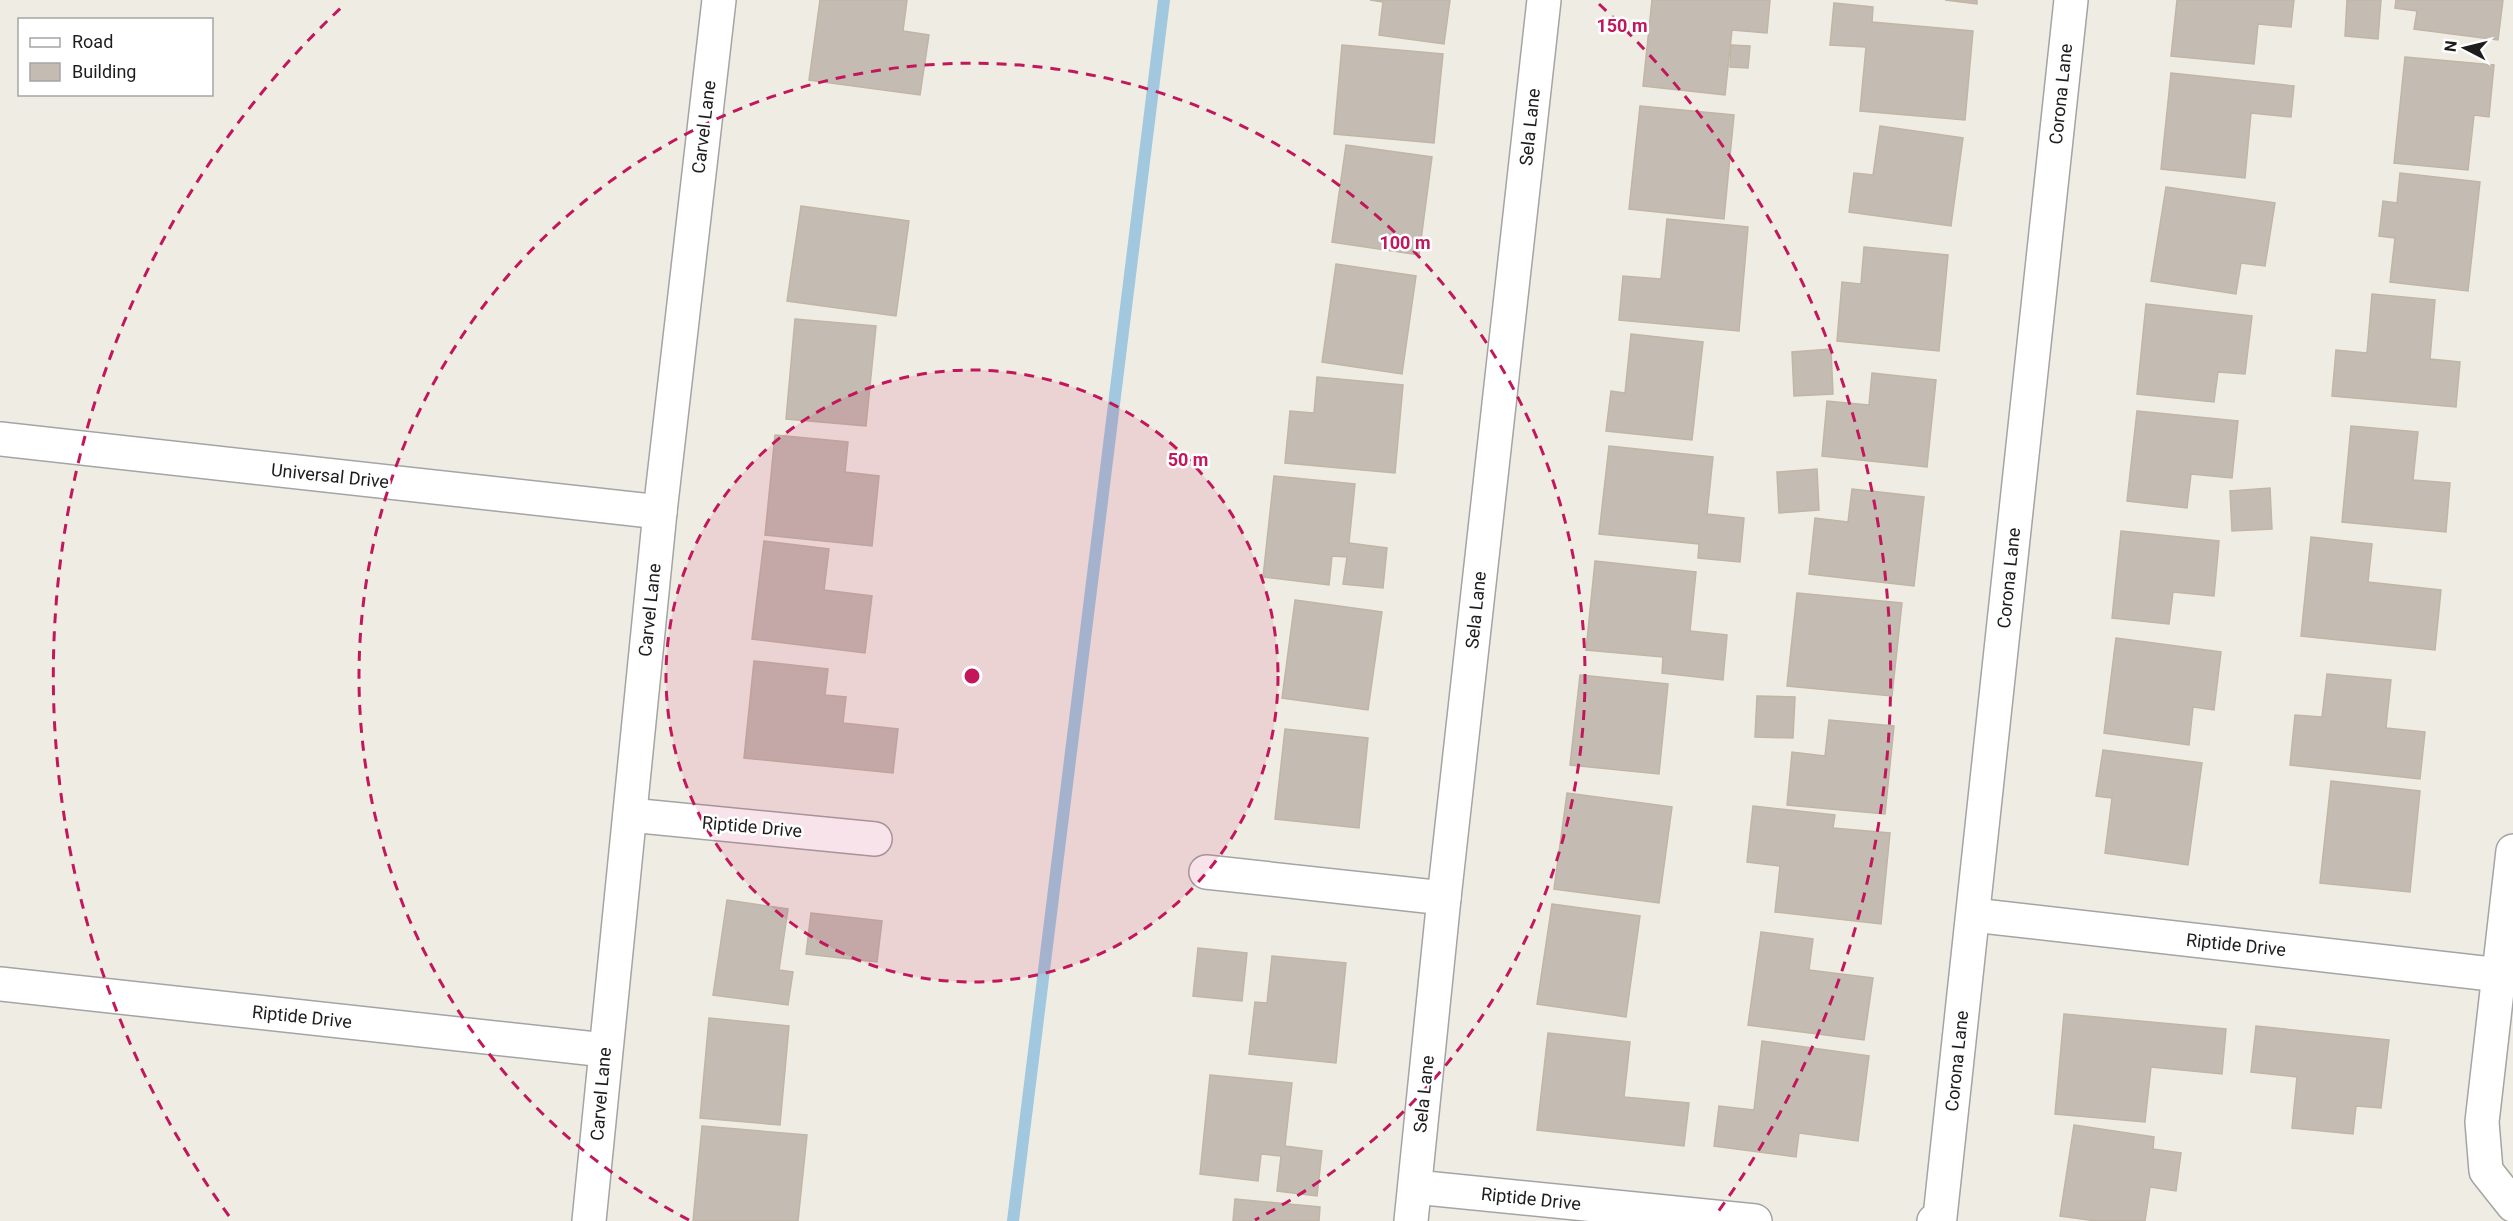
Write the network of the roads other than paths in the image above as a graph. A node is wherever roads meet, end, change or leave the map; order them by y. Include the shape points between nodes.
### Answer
1 (719, 0) edge
2 (1544, 0) edge
3 (2071, 0) edge
4 (0, 440) edge
5 (660, 512) junction
6 (630, 816) junction
7 (875, 839) dead end
8 (2513, 851) edge
9 (1206, 872) dead end
10 (1444, 898) junction
11 (1973, 915) junction
12 (2500, 975) junction
13 (0, 984) edge
14 (605, 1050) junction
15 (1415, 1187) junction
16 (2513, 1205) edge
17 (589, 1221) edge
18 (1411, 1221) edge
19 (1755, 1221) edge
20 (1934, 1221) edge

1 - 5 street, Carvel Lane
2 - 10 street, Sela Lane
3 - 11 street, Corona Lane
4 - 5 street, Universal Drive
5 - 6 street, Carvel Lane
6 - 7 street, Riptide Drive
6 - 14 street, Carvel Lane
8 - 12 street
9 - 10 street
10 - 15 street, Sela Lane
11 - 12 street, Riptide Drive
11 - 20 street, Corona Lane via 1940,1217
12 - 16 street via 2482,1122 2486,1171
13 - 14 street, Riptide Drive
14 - 17 street, Carvel Lane
15 - 18 street, Sela Lane
15 - 19 street, Riptide Drive

